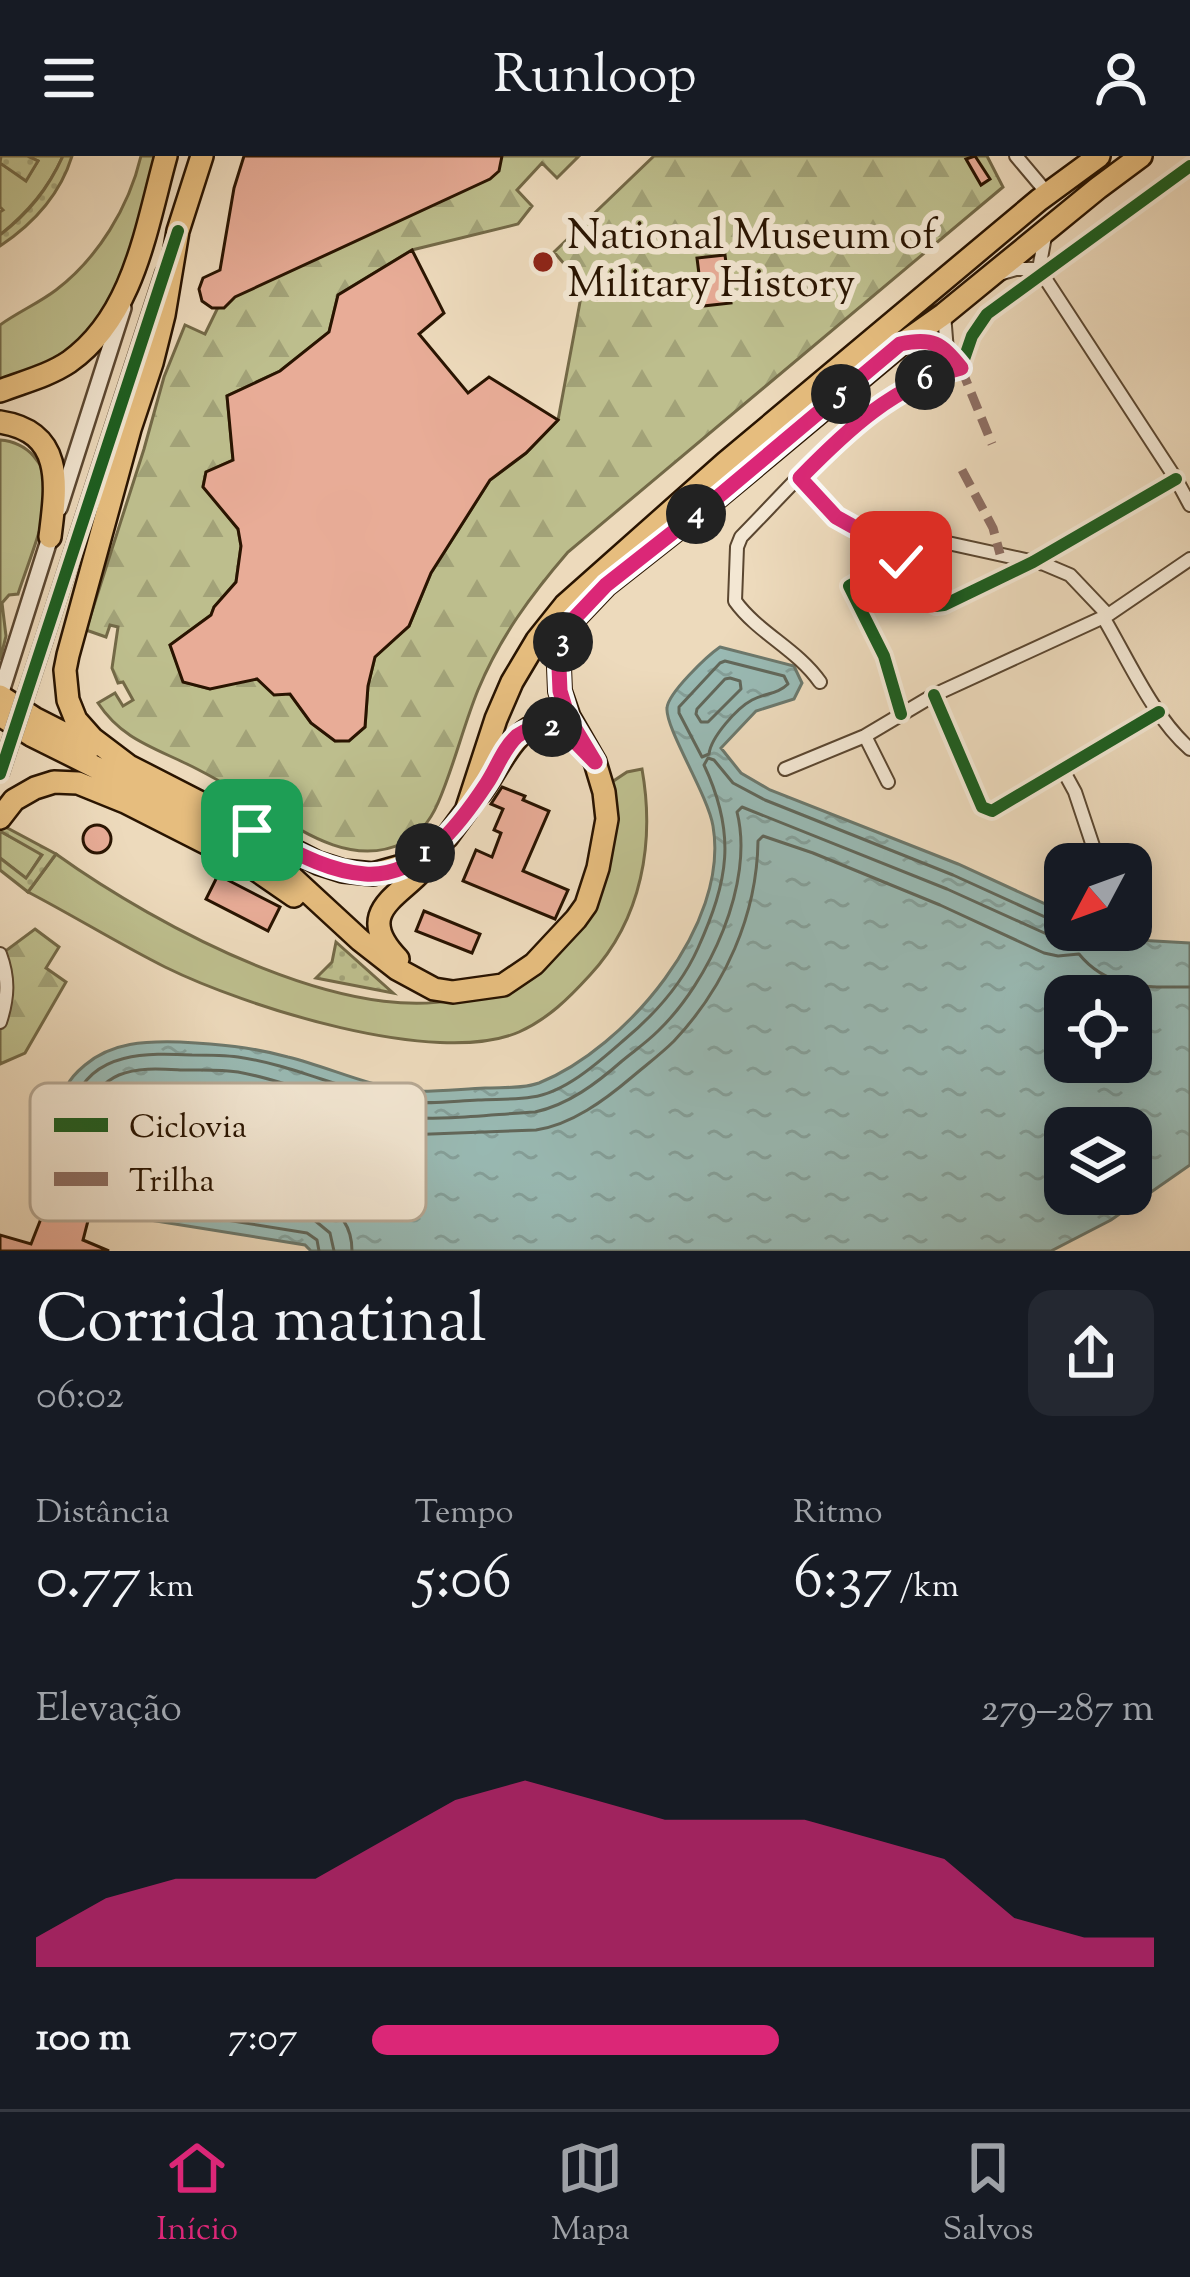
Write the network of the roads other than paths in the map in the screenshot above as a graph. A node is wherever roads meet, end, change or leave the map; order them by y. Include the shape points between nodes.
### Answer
1 (166, 156) edge
2 (202, 156) edge
3 (1016, 156) edge
4 (1099, 156) edge
5 (1141, 156) edge
6 (1190, 166) edge
7 (1048, 194) junction
8 (1046, 230) junction
9 (178, 232) junction
10 (1040, 271) junction
11 (991, 276) junction
12 (131, 282) junction
13 (944, 314) junction
14 (900, 344) junction
15 (947, 351) junction
16 (961, 368) junction
17 (0, 391) edge
18 (0, 422) edge
19 (800, 478) junction
20 (1183, 485) edge
21 (1190, 505) edge
22 (900, 534) junction
23 (50, 537) junction
24 (898, 557) junction
25 (1190, 559) edge
26 (1033, 562) junction
27 (1106, 616) junction
28 (820, 682) dead end
29 (934, 694) junction
30 (0, 695) edge
31 (1159, 712) junction
32 (902, 714) junction
33 (0, 715) edge
34 (865, 736) junction
35 (1190, 749) edge
36 (595, 762) junction
37 (129, 766) junction
38 (785, 769) dead end
39 (1064, 770) junction
40 (0, 774) edge
41 (888, 782) dead end
42 (466, 811) junction
43 (0, 818) edge
44 (447, 837) junction
45 (1093, 843) edge
46 (0, 954) edge
47 (434, 989) junction
48 (0, 1022) edge

1 - 12 main road
2 - 9 main road
3 - 7 street
4 - 7 main road
5 - 8 main road
6 - 10 street
7 - 42 main road via 565,605 512,682
8 - 10 street
8 - 11 main road
9 - 37 main road via 160,331 65,670 76,720
9 - 40 street, bridge
10 - 11 street
10 - 16 street via 987,314
10 - 20 street
11 - 13 main road
12 - 17 main road via 79,354
12 - 23 street
13 - 14 main road
13 - 15 street
14 - 15 street via 919,340
14 - 36 main road via 569,624 560,691
15 - 16 street
16 - 19 street via 868,413
18 - 23 main road via 34,437 52,460
19 - 22 street via 836,517
19 - 28 street via 741,537 735,601
20 - 21 street
20 - 26 street
22 - 24 street
22 - 26 street
23 - 30 street
24 - 26 street via 936,606
24 - 32 street via 849,586
25 - 27 street
26 - 27 street via 1070,575
27 - 29 street
27 - 31 street
29 - 32 street
29 - 39 street via 982,807 992,811
30 - 37 main road
31 - 35 street
31 - 39 street
32 - 34 street
33 - 47 main road via 235,837 397,969
34 - 38 street
34 - 41 street
36 - 42 main road via 562,728 531,728 505,750
36 - 47 main road via 607,819 586,905 534,964 503,985
37 - 44 main road via 343,871 400,868
39 - 45 street
42 - 44 main road
43 - 47 main road via 20,796 54,782 107,793 249,865 393,973
44 - 47 main road via 380,916 392,953
46 - 48 street via 8,986

